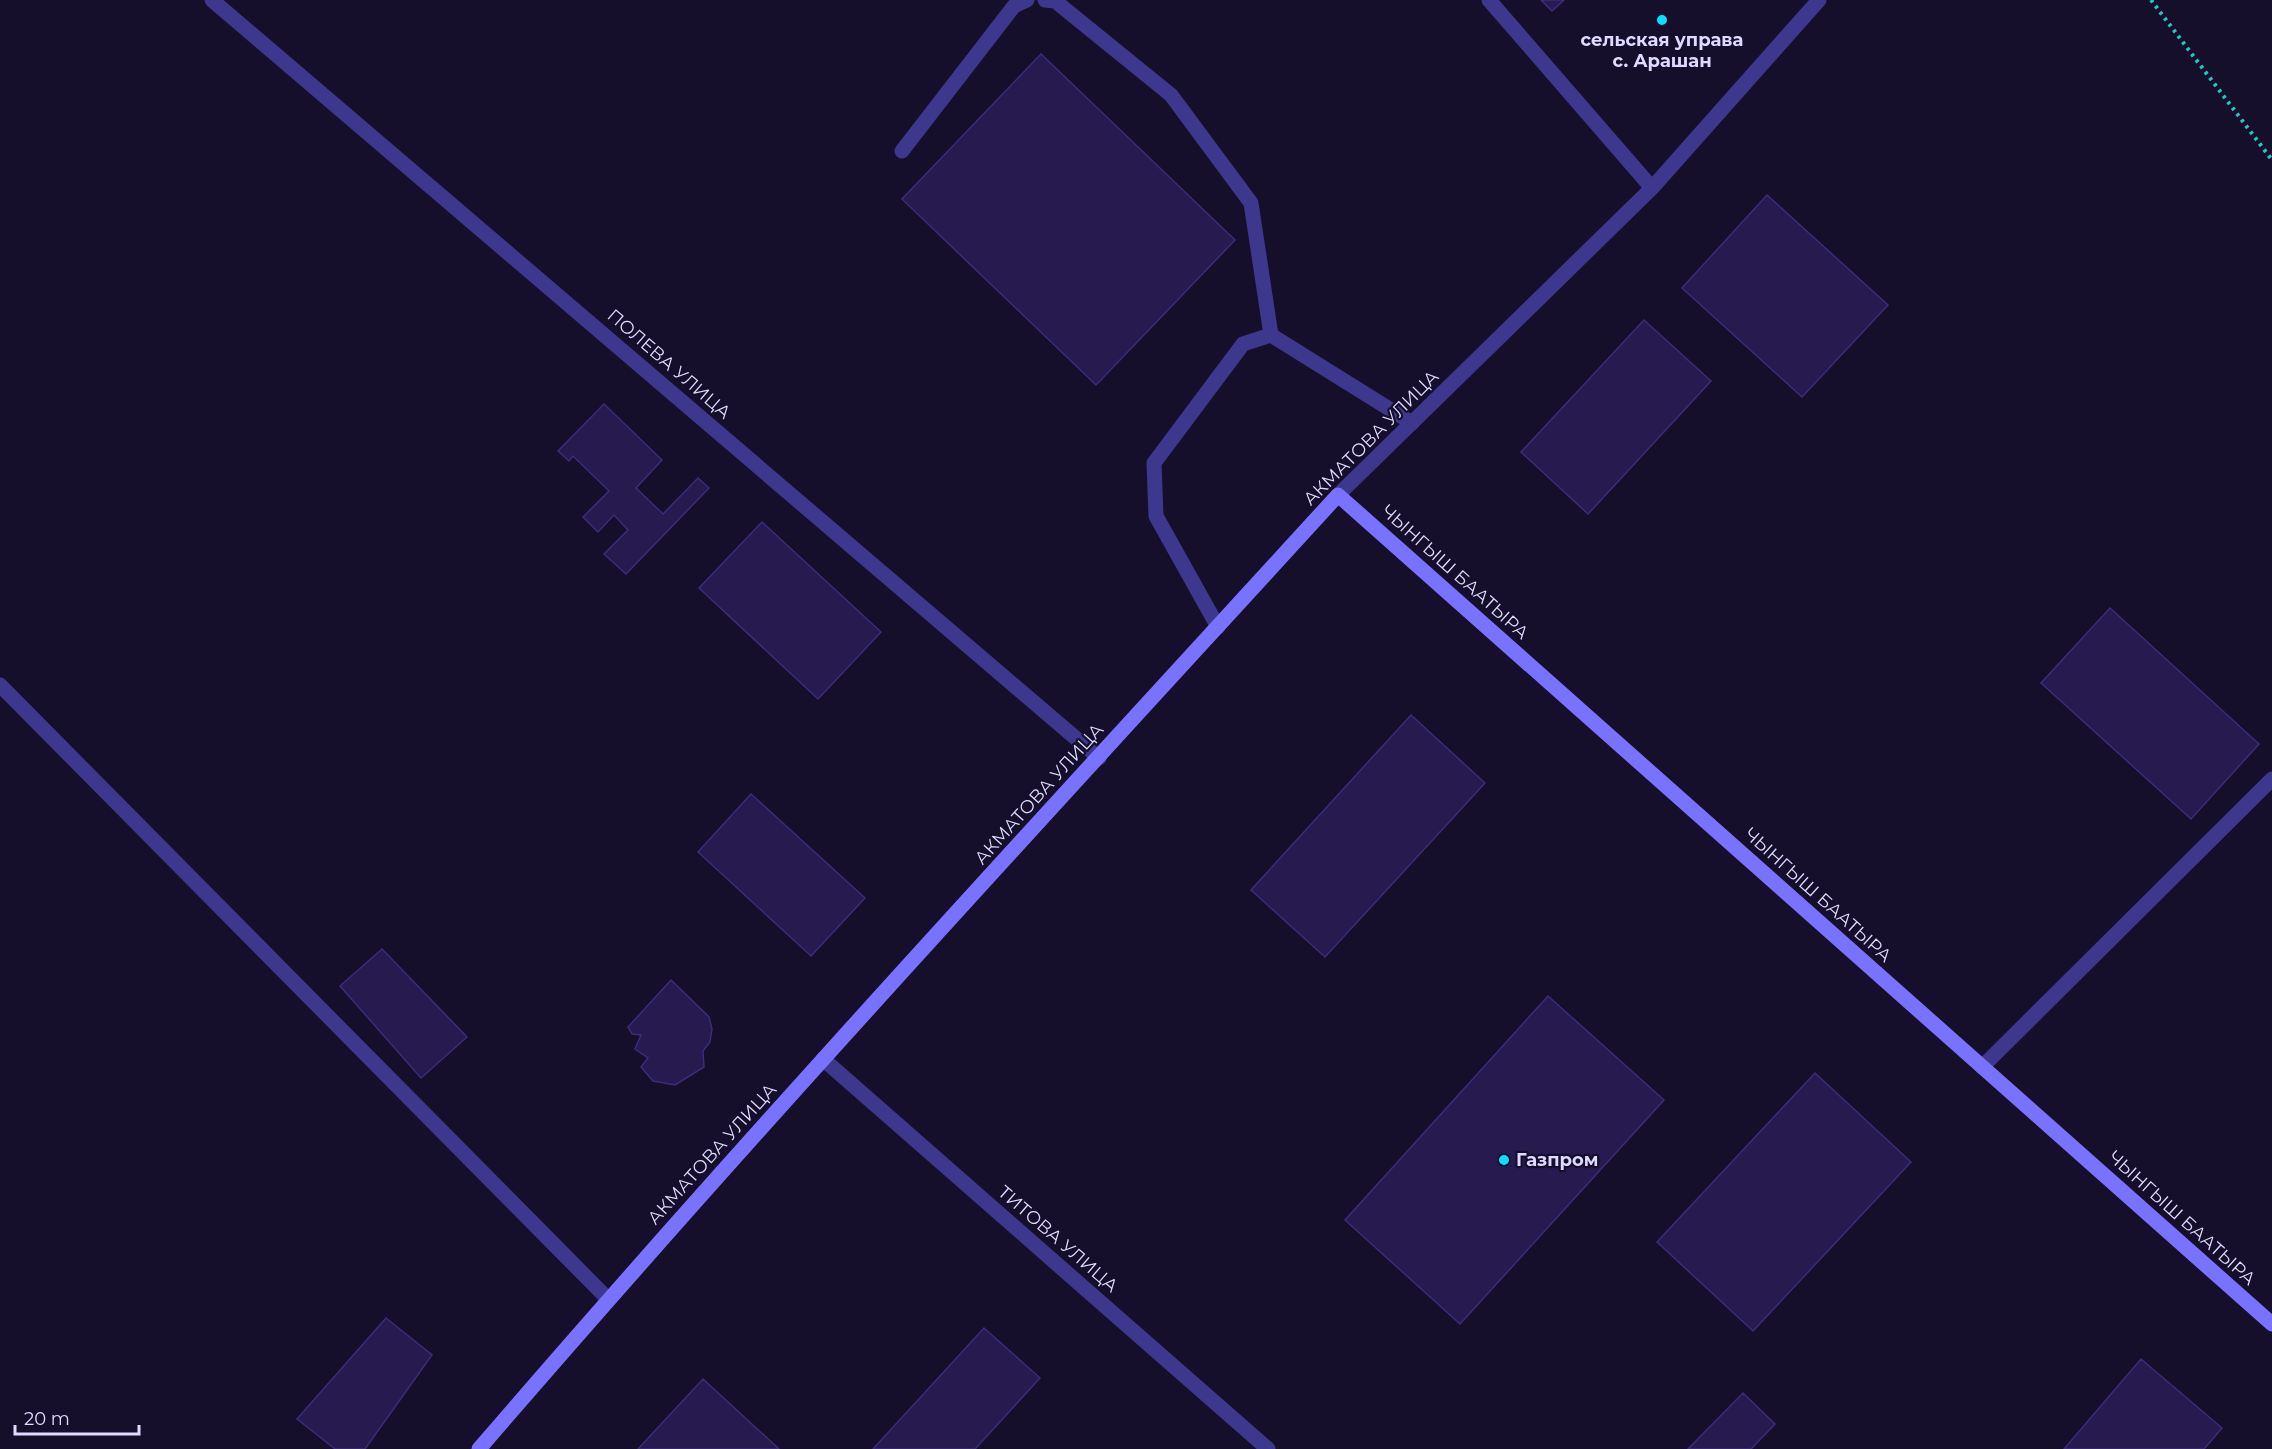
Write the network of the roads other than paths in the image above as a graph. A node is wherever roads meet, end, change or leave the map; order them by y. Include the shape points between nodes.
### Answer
1 (212, 0) edge
2 (1027, 0) edge
3 (1045, 0) edge
4 (1489, 0) edge
5 (1819, 0) edge
6 (902, 151) dead end
7 (1652, 188) junction
8 (1271, 335) junction
9 (1412, 423) junction
10 (1338, 495) junction
11 (1218, 627) junction
12 (0, 685) edge
13 (1099, 758) junction
14 (2272, 779) edge
15 (823, 1059) junction
16 (1982, 1067) junction
17 (608, 1299) junction
18 (2272, 1324) edge
19 (479, 1449) edge
20 (1268, 1449) edge

1 - 13 street, ПОЛЕВА УЛИЦА
2 - 6 street via 1014,6
3 - 8 street via 1055,2 1171,94 1251,203
4 - 7 street
5 - 7 street, АКМАТОВА УЛИЦА
7 - 9 street, АКМАТОВА УЛИЦА
8 - 9 street
8 - 11 street via 1243,344 1154,463 1156,516
9 - 10 street, АКМАТОВА УЛИЦА
10 - 11 main road, АКМАТОВА УЛИЦА
10 - 16 main road, ЧЫНГЫШ БААТЫРА
11 - 13 main road, АКМАТОВА УЛИЦА
12 - 17 street
13 - 15 main road, АКМАТОВА УЛИЦА
14 - 16 street
15 - 17 main road, АКМАТОВА УЛИЦА
15 - 20 street, ТИТОВА УЛИЦА
16 - 18 main road, ЧЫНГЫШ БААТЫРА
17 - 19 main road, АКМАТОВА УЛИЦА

